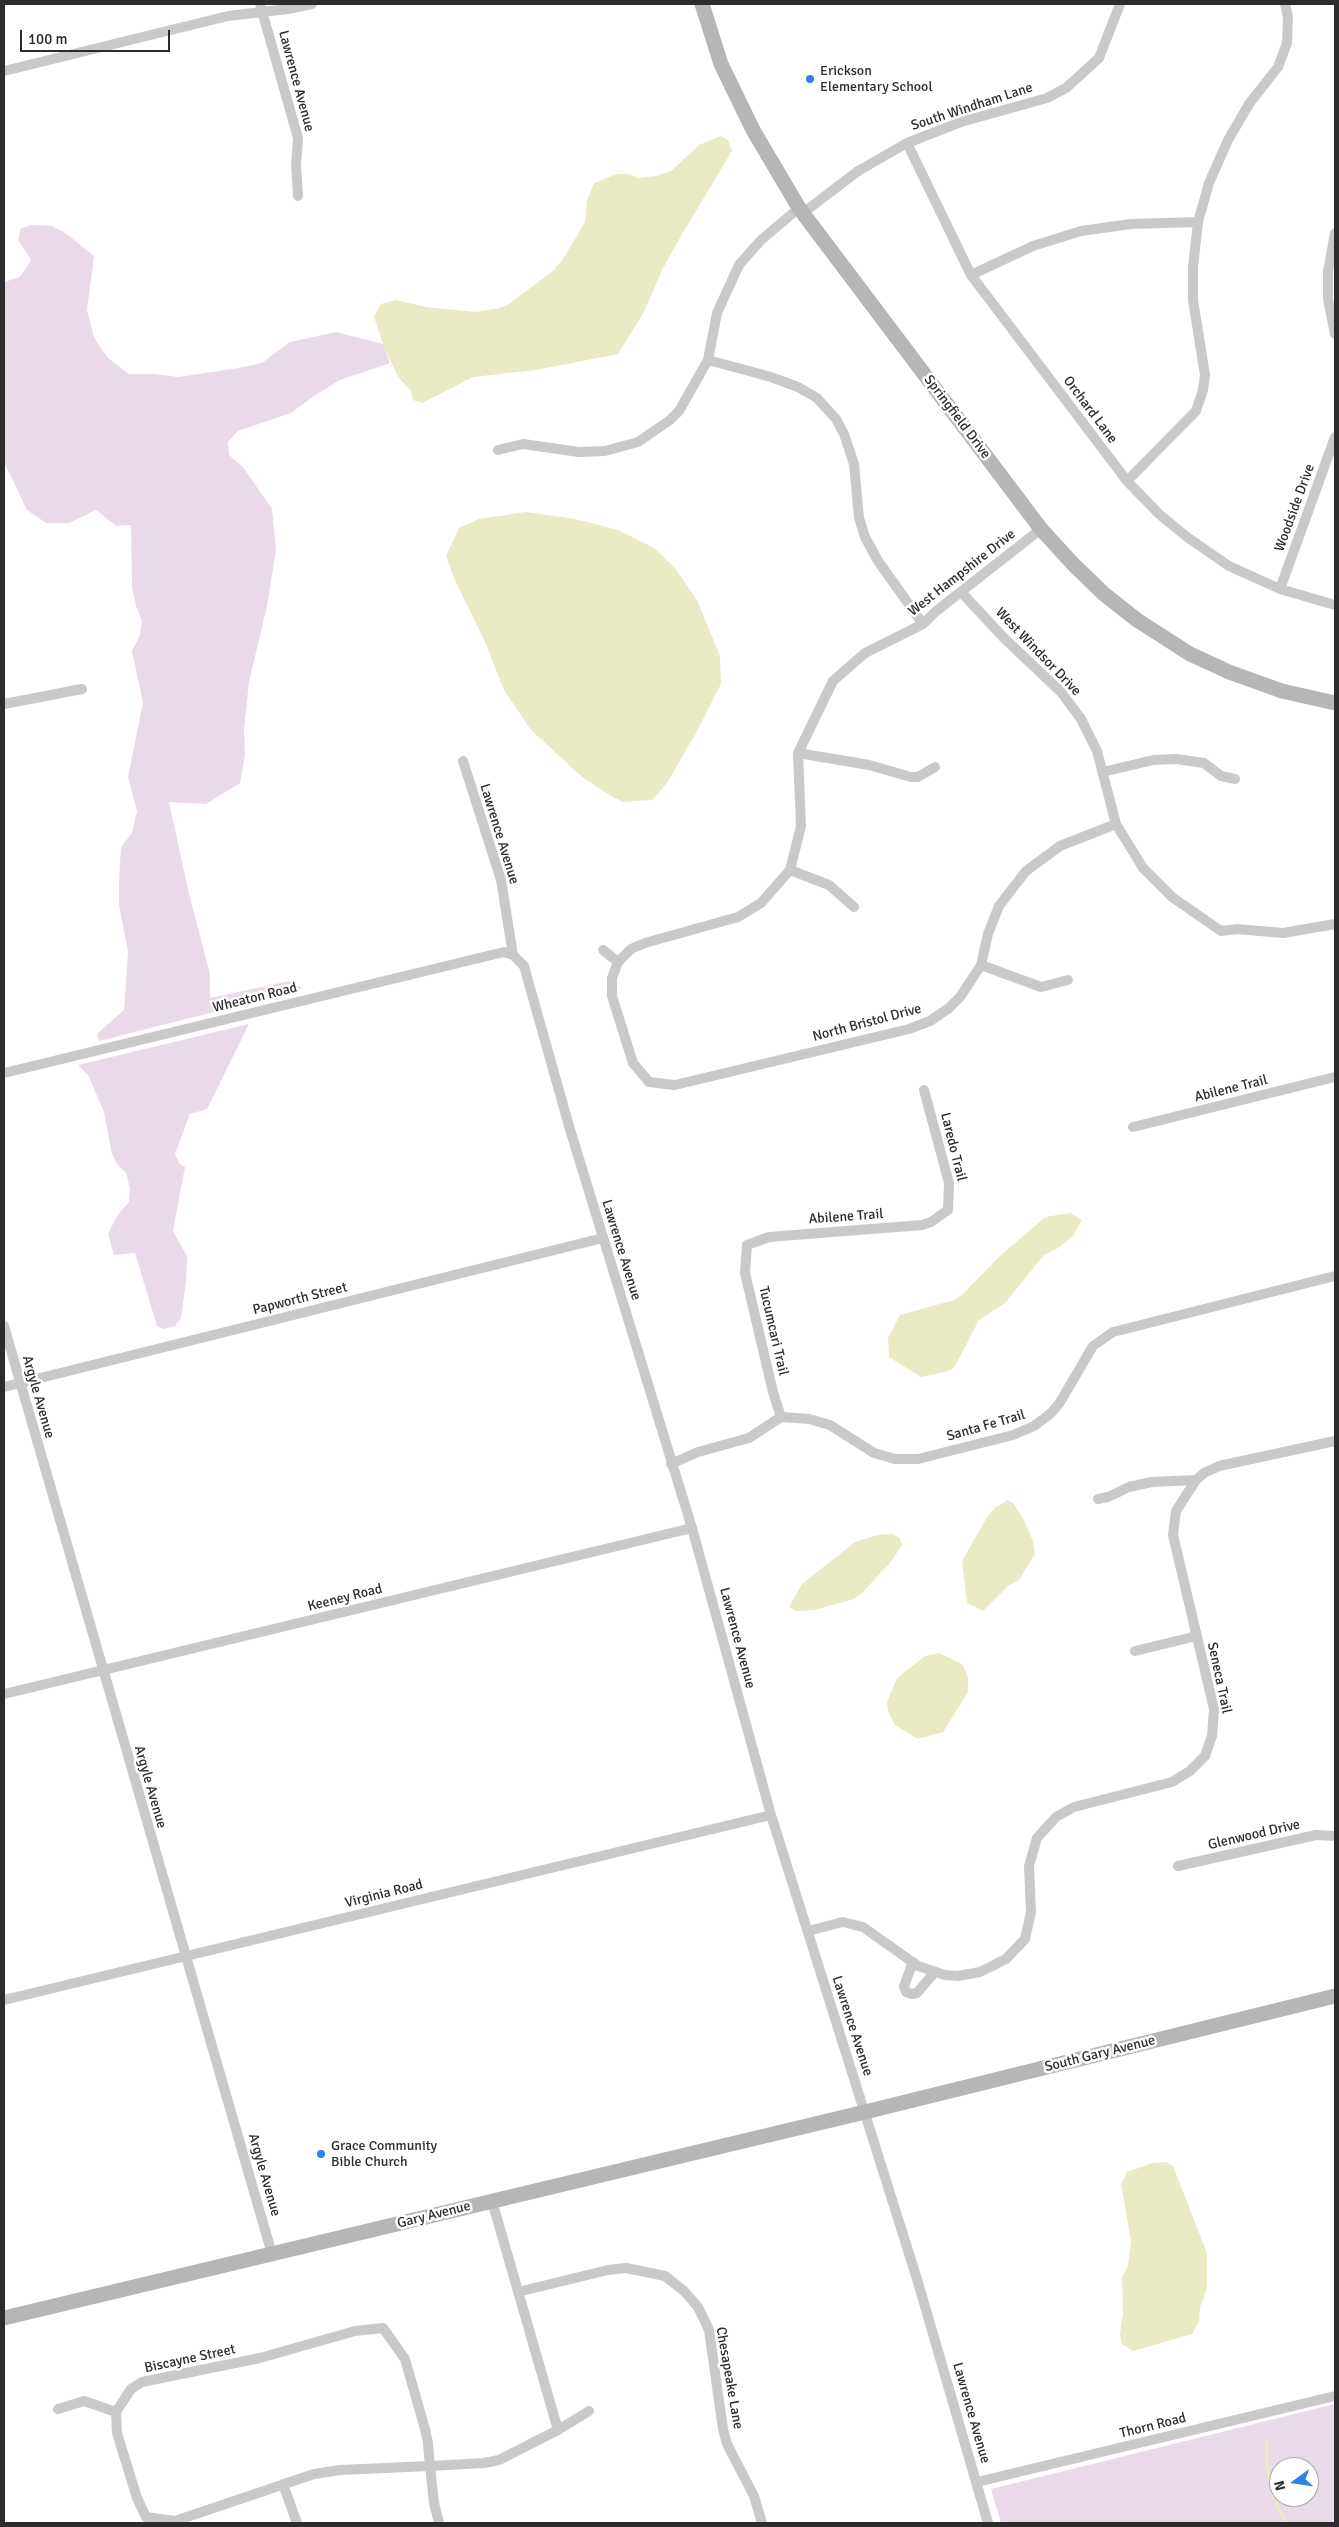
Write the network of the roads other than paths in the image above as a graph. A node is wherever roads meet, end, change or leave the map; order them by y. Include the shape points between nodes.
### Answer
1 (312, 4) edge
2 (702, 4) edge
3 (1120, 4) edge
4 (1284, 4) edge
5 (262, 8) edge
6 (4, 71) edge
7 (907, 143) junction
8 (298, 196) dead end
9 (801, 210) junction
10 (1198, 222) junction
11 (1335, 233) edge
12 (972, 275) junction
13 (1335, 334) edge
14 (708, 360) junction
15 (1335, 437) edge
16 (498, 450) dead end
17 (1330, 466) edge
18 (1127, 481) junction
19 (1042, 529) junction
20 (1280, 589) junction
21 (961, 592) junction
22 (1335, 605) edge
23 (923, 624) junction
24 (82, 689) dead end
25 (4, 704) edge
26 (1335, 704) edge
27 (798, 754) junction
28 (463, 761) dead end
29 (935, 767) dead end
30 (1103, 772) junction
31 (1235, 779) dead end
32 (1116, 824) junction
33 (790, 870) junction
34 (854, 907) dead end
35 (1335, 924) edge
36 (602, 950) dead end
37 (513, 955) junction
38 (618, 962) junction
39 (980, 965) junction
40 (1068, 980) dead end
41 (4, 1073) edge
42 (1335, 1077) edge
43 (924, 1090) dead end
44 (1133, 1127) dead end
45 (948, 1210) joint
46 (603, 1238) junction
47 (747, 1250) joint
48 (1335, 1276) edge
49 (4, 1326) edge
50 (20, 1383) junction
51 (4, 1387) edge
52 (781, 1417) junction
53 (1335, 1441) edge
54 (671, 1464) junction
55 (1196, 1480) junction
56 (1098, 1499) dead end
57 (692, 1528) junction
58 (1197, 1636) junction
59 (1135, 1651) dead end
60 (102, 1670) junction
61 (4, 1694) edge
62 (771, 1814) junction
63 (1335, 1836) edge
64 (1178, 1866) dead end
65 (808, 1931) junction
66 (184, 1957) junction
67 (913, 1962) junction
68 (934, 1972) junction
69 (1335, 1996) edge
70 (4, 2000) edge
71 (865, 2112) junction
72 (492, 2201) junction
73 (272, 2254) junction
74 (518, 2292) junction
75 (4, 2318) edge
76 (1335, 2396) edge
77 (58, 2409) dead end
78 (589, 2411) dead end
79 (116, 2412) junction
80 (558, 2430) junction
81 (430, 2466) junction
82 (977, 2482) junction
83 (283, 2484) junction
84 (297, 2523) edge
85 (439, 2523) edge
86 (762, 2523) edge
87 (988, 2523) edge

1 - 5 street
2 - 9 main road, Springfield Drive via 721,64 762,146
3 - 7 street, South Windham Lane via 1099,58 1066,88 1047,98 961,122
4 - 10 street via 1289,30 1278,67 1245,110 1228,140 1209,183
5 - 6 street
5 - 8 street, Lawrence Avenue via 298,138
7 - 9 street, South Windham Lane via 858,171
7 - 12 street, Orchard Lane
9 - 14 street, South Windham Lane via 761,240 739,265 717,313
9 - 19 main road, Springfield Drive
10 - 12 street via 1131,224 1081,232 1033,246
10 - 18 street via 1193,300 1204,375 1203,390 1196,411
11 - 13 street via 1328,272 1328,299
12 - 18 street, Orchard Lane
14 - 16 street, South Windham Lane via 679,411 656,432 638,442 614,450 590,452 524,444
14 - 23 street via 798,387 817,398 836,419 854,464 859,518 865,537
15 - 17 street, Woodside Drive
17 - 20 street, Woodside Drive
18 - 20 street, Orchard Lane via 1187,537 1230,566
19 - 21 street, West Hampshire Drive
19 - 26 main road, Springfield Drive via 1104,594 1148,628 1190,654 1282,692
20 - 22 street, Orchard Lane
21 - 23 street, West Hampshire Drive
21 - 30 street, West Windsor Drive via 1060,692 1089,734
23 - 27 street, West Hampshire Drive via 873,648 843,670 833,681
24 - 25 street
27 - 29 street via 869,765 911,777
27 - 33 street, West Hampshire Drive via 801,826
28 - 37 street, Lawrence Avenue via 500,880
30 - 31 street via 1153,760 1176,759 1204,763 1221,776
30 - 32 street, West Windsor Drive
32 - 35 street, West Windsor Drive via 1143,868 1157,884 1221,931 1237,929 1283,933
32 - 39 street, North Bristol Drive via 1060,846 1026,871 999,906
33 - 34 street via 830,885
33 - 38 street, West Hampshire Drive via 761,903 738,917 644,943 631,949
36 - 38 street
37 - 41 street, Wheaton Road via 504,952
37 - 46 street, Lawrence Avenue via 524,966
38 - 39 street, North Bristol Drive via 612,978 612,996 633,1063 648,1082 683,1084 930,1021 960,997
39 - 40 street via 1041,987
42 - 44 street, Abilene Trail
43 - 45 street, Laredo Trail via 949,1182
45 - 47 street, Abilene Trail via 922,1225 769,1236 747,1245
46 - 50 street, Papworth Street
46 - 54 street, Lawrence Avenue
47 - 52 street, Tucumcari Trail via 745,1273
48 - 52 street, Santa Fe Trail via 1113,1332 1093,1346 1050,1414 1034,1426 1013,1435 918,1458 894,1459 874,1453 830,1425
49 - 50 street, Argyle Avenue
50 - 51 street, Papworth Street
50 - 60 street, Argyle Avenue
52 - 54 street via 750,1438 698,1452
53 - 55 street, Seneca Trail via 1219,1466
54 - 57 street, Lawrence Avenue
55 - 56 street via 1129,1486
55 - 58 street, Seneca Trail via 1176,1511 1173,1535
57 - 60 street, Keeney Road
57 - 62 street, Lawrence Avenue
58 - 59 street
58 - 68 street, Seneca Trail via 1214,1708 1212,1736 1204,1756 1190,1772 1172,1782 1074,1808 1056,1817 1036,1838 1029,1866 1031,1912 1025,1939 1002,1962 980,1972 958,1976
60 - 61 street, Keeney Road
60 - 66 street, Argyle Avenue
62 - 65 street, Lawrence Avenue
62 - 66 street, Virginia Road
63 - 64 street, Glenwood Drive via 1316,1835
65 - 67 street, Seneca Trail via 843,1922 864,1926
65 - 71 street, Lawrence Avenue
66 - 70 street, Virginia Road
66 - 73 street, Argyle Avenue
67 - 68 street, Seneca Trail
67 - 68 street via 904,1986 906,1992 917,1993
69 - 71 main road, South Gary Avenue
71 - 72 main road, Gary Avenue
71 - 82 street, Lawrence Avenue
72 - 73 main road, Gary Avenue
72 - 74 street
73 - 75 main road, Gary Avenue
74 - 80 street
74 - 86 street, Chesapeake Lane via 626,2268 665,2276 684,2291 698,2306 709,2330 722,2429 754,2496
76 - 82 street, Thorn Road
77 - 79 street via 84,2401
78 - 80 street
79 - 81 street, Biscayne Street via 131,2390 142,2382 260,2358 355,2331 383,2328 405,2359 425,2429
79 - 83 street via 117,2433 146,2517 175,2521 188,2519
80 - 81 street via 499,2460
81 - 83 street via 332,2471
81 - 85 street
82 - 87 street, Lawrence Avenue
83 - 84 street

